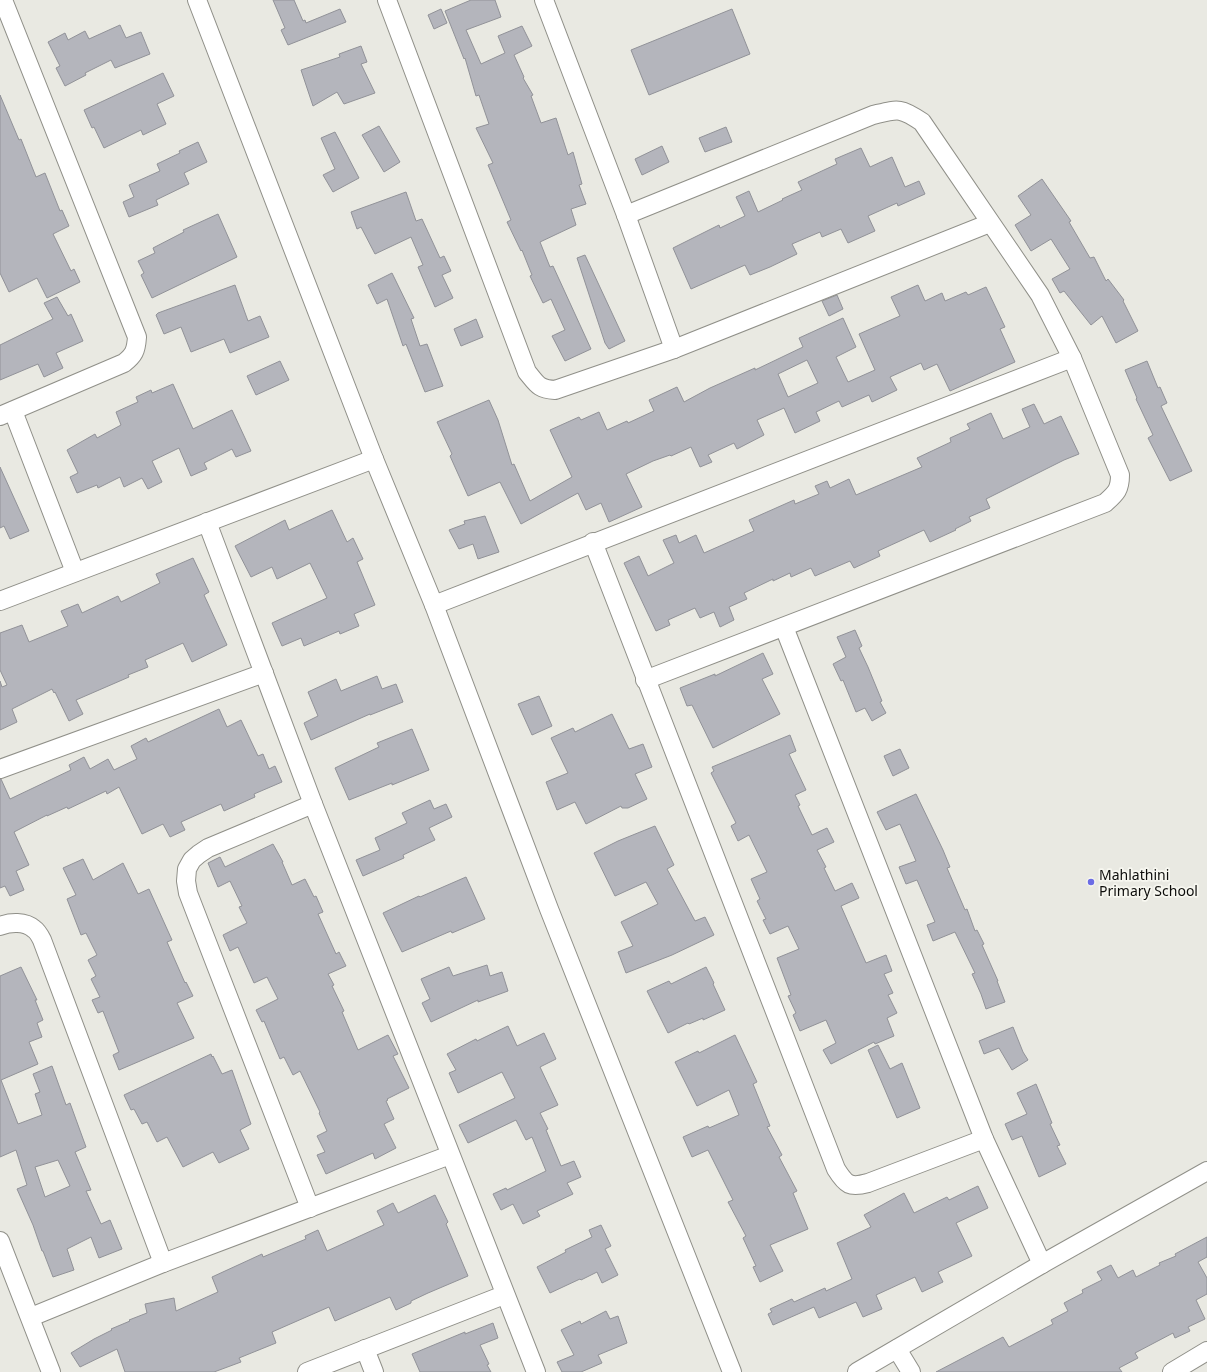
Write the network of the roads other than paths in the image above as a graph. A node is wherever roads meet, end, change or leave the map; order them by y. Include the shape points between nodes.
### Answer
1 (3, 0) edge
2 (196, 0) edge
3 (387, 0) edge
4 (544, 0) edge
5 (626, 215) junction
6 (990, 223) junction
7 (674, 350) junction
8 (1072, 358) junction
9 (6, 413) edge
10 (374, 459) junction
11 (207, 522) junction
12 (593, 542) junction
13 (75, 572) junction
14 (0, 601) edge
15 (434, 605) junction
16 (784, 627) junction
17 (264, 673) junction
18 (646, 680) junction
19 (0, 769) edge
20 (313, 804) junction
21 (0, 926) edge
22 (984, 1139) junction
23 (450, 1155) junction
24 (1207, 1171) edge
25 (310, 1208) junction
26 (0, 1241) edge
27 (163, 1263) junction
28 (1042, 1264) junction
29 (504, 1294) junction
30 (31, 1317) junction
31 (365, 1349) junction
32 (897, 1349) junction
33 (1207, 1351) edge
34 (51, 1372) edge
35 (307, 1372) edge
36 (374, 1372) edge
37 (536, 1372) edge
38 (732, 1372) edge
39 (857, 1372) edge
40 (911, 1372) edge
41 (1172, 1372) edge

1 - 9 street via 137,337 133,356 124,363
2 - 10 street
3 - 7 street via 527,372 536,384 544,389 555,390
4 - 5 street
5 - 6 street via 873,115 894,110 907,111 922,122
5 - 7 street
6 - 7 street
6 - 8 street via 1040,296
8 - 12 street
8 - 16 street via 1120,475 1116,493 1106,503
9 - 13 street
10 - 11 street
10 - 15 street
11 - 13 street
11 - 17 street
12 - 15 street
12 - 18 street
13 - 14 street
15 - 38 street
16 - 18 street
16 - 22 street
17 - 19 street
17 - 20 street
18 - 22 street via 836,1170 842,1179 847,1184 856,1186 868,1183
20 - 23 street
20 - 25 street via 208,848 192,860 186,881 188,894
21 - 27 street via 19,923 28,925 35,929 42,940
22 - 28 street
23 - 25 street
23 - 29 street
24 - 28 street
25 - 27 street
26 - 30 street
27 - 30 street
28 - 32 street
29 - 31 street
29 - 37 street
30 - 34 street
31 - 35 street
31 - 36 street
32 - 39 street
32 - 40 street
33 - 41 street

